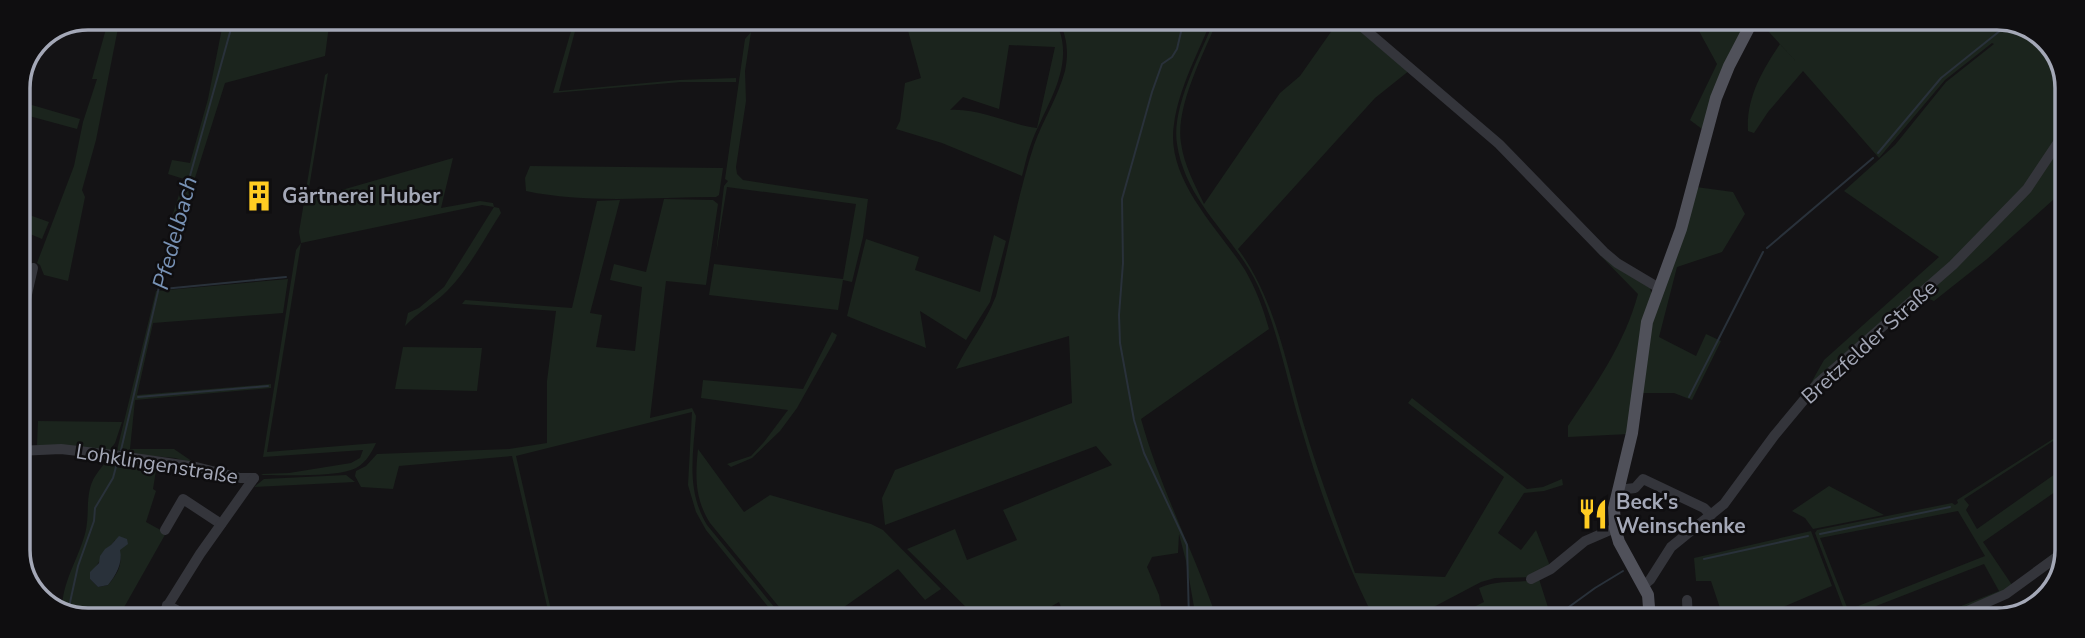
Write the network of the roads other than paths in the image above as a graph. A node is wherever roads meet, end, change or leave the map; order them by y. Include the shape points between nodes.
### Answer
1 (1366, 30) edge
2 (1748, 30) edge
3 (2055, 147) edge
4 (33, 268) dead end
5 (30, 281) edge
6 (1659, 288) junction
7 (30, 450) edge
8 (1618, 490) junction
9 (1711, 515) junction
10 (221, 524) junction
11 (1615, 528) junction
12 (165, 530) dead end
13 (2054, 559) edge
14 (1531, 579) dead end
15 (1644, 585) junction
16 (1687, 600) dead end
17 (167, 605) junction
18 (165, 608) edge
19 (173, 608) edge
20 (1649, 608) edge
21 (1687, 608) edge
22 (1974, 608) edge

1 - 6 street via 1499,144 1604,252
2 - 6 main road via 1716,98 1681,229
3 - 9 street, Bretzfelder Straße via 2027,189 1953,265 1840,363 1798,406 1726,502
4 - 5 street
6 - 8 main road via 1647,322 1632,433
7 - 10 street, Lohklingenstraße via 113,454 254,478
8 - 9 street via 1635,488 1643,479
8 - 11 main road
9 - 15 street, Bretzfelder Straße via 1671,547
10 - 12 street via 183,499
10 - 17 street
11 - 14 street via 1585,541
11 - 15 main road
13 - 22 street via 2006,594
15 - 20 main road
16 - 21 street
17 - 18 street
17 - 19 street

